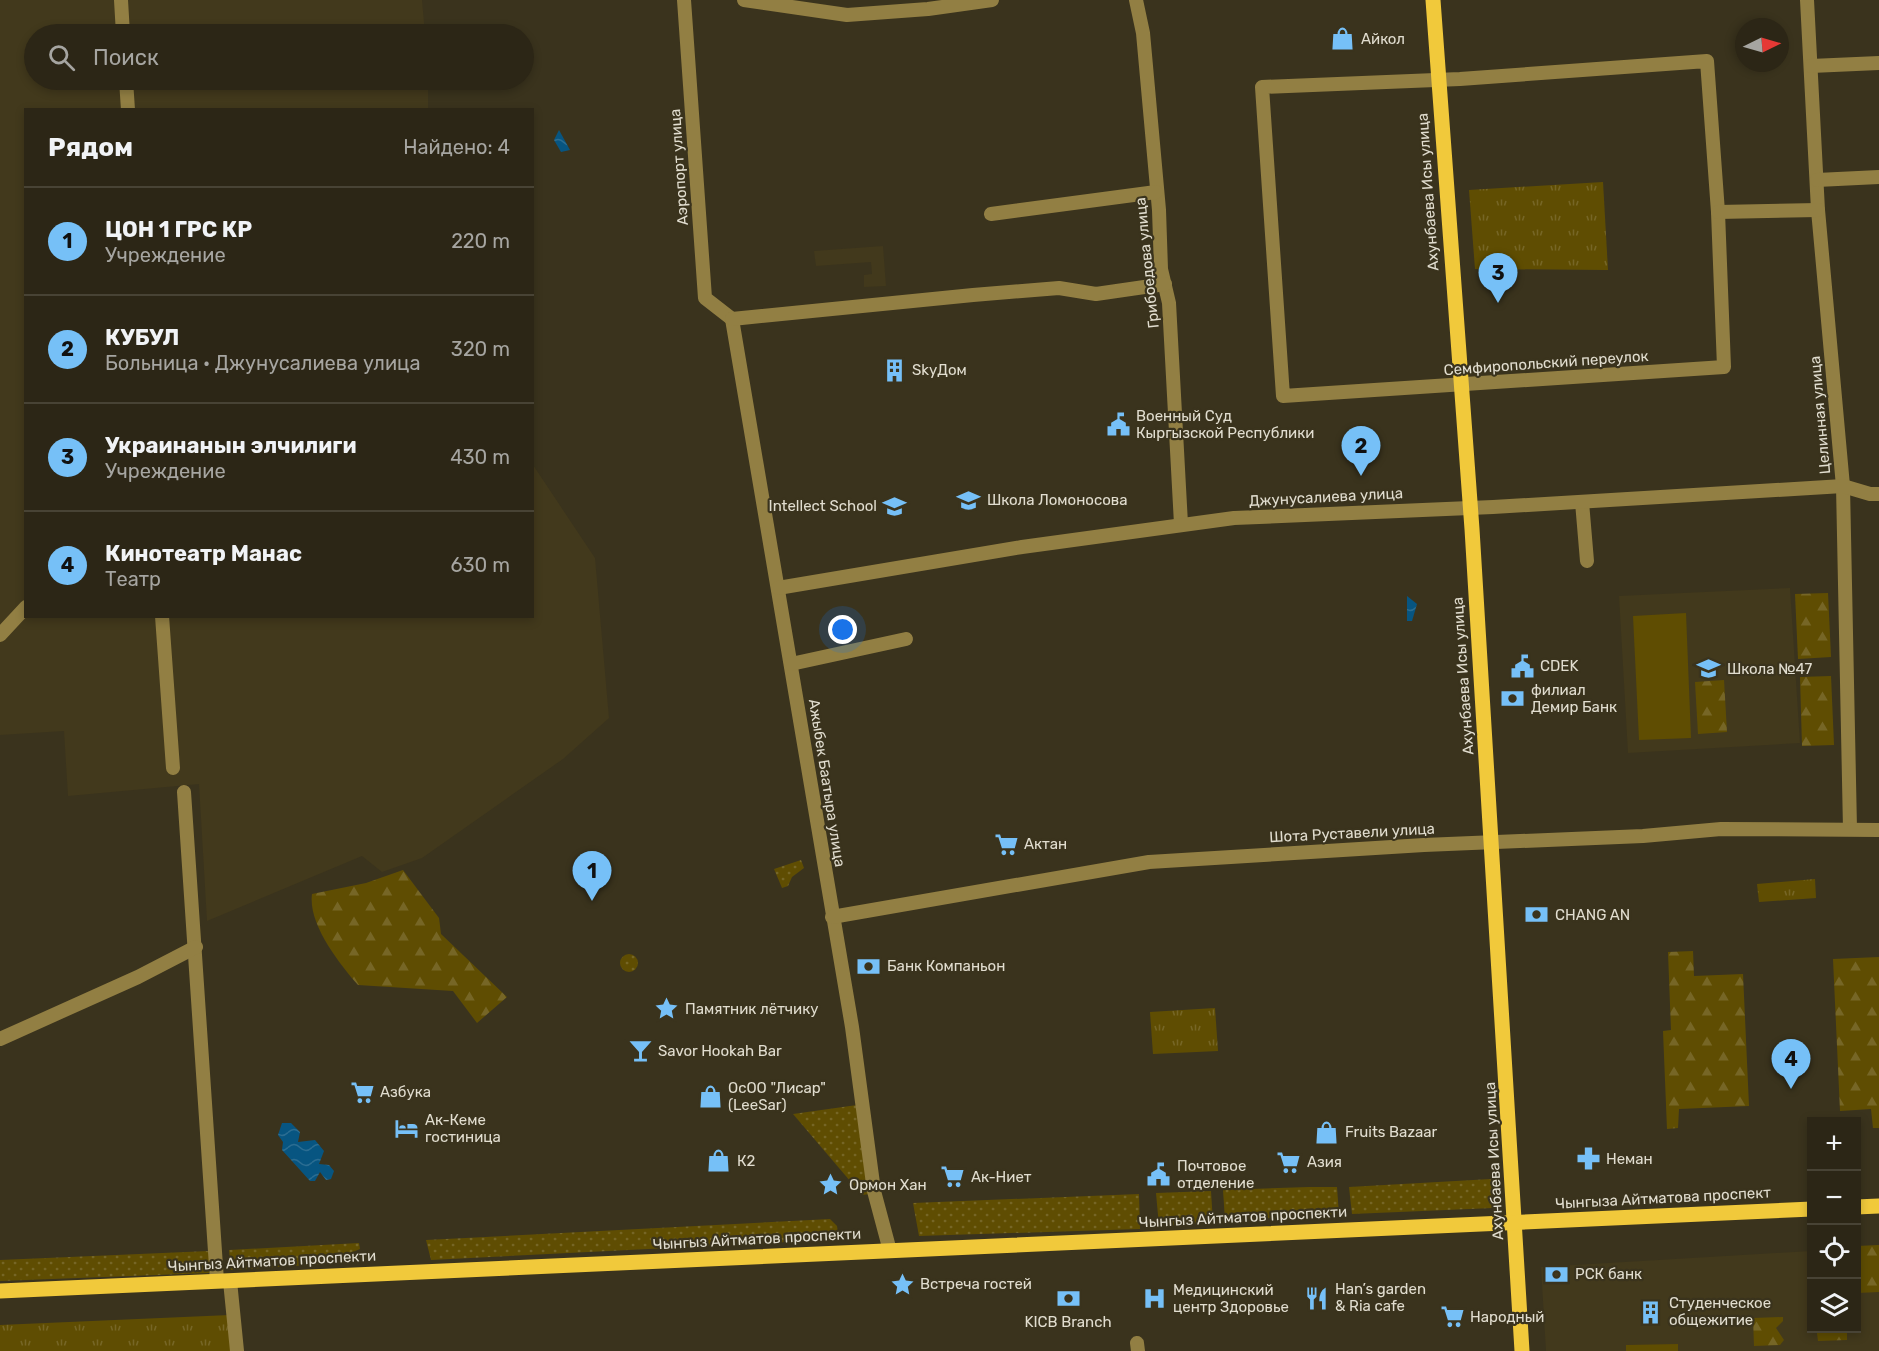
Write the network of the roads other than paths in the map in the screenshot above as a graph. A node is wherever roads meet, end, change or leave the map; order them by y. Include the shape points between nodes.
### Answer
1 (121, 0) edge
2 (684, 0) edge
3 (744, 0) edge
4 (992, 0) edge
5 (1136, 0) edge
6 (1433, 0) edge
7 (1807, 0) edge
8 (830, 6) edge
9 (122, 24) edge
10 (1879, 63) edge
11 (1811, 66) junction
12 (1439, 80) junction
13 (127, 90) edge
14 (128, 108) edge
15 (1879, 177) edge
16 (1817, 180) junction
17 (1156, 192) junction
18 (1818, 210) junction
19 (1718, 212) junction
20 (991, 214) dead end
21 (1165, 284) junction
22 (732, 319) junction
23 (1461, 386) junction
24 (1843, 486) junction
25 (1879, 494) edge
26 (1582, 502) junction
27 (1470, 508) junction
28 (1181, 524) junction
29 (1587, 561) dead end
30 (778, 588) junction
31 (24, 609) edge
32 (162, 618) edge
33 (0, 635) edge
34 (906, 639) dead end
35 (791, 664) junction
36 (172, 768) dead end
37 (184, 792) dead end
38 (1850, 829) junction
39 (1879, 830) edge
40 (1492, 843) junction
41 (832, 917) junction
42 (196, 947) junction
43 (0, 1039) edge
44 (1879, 1206) edge
45 (1861, 1207) edge
46 (1807, 1209) edge
47 (1516, 1223) junction
48 (890, 1251) junction
49 (223, 1281) junction
50 (0, 1291) edge
51 (237, 1351) edge
52 (1522, 1351) edge

1 - 9 street
2 - 22 street, Аэропорт улица via 705,298
3 - 8 street
4 - 8 street via 847,15
5 - 17 street, Грибоедова улица via 1143,33
6 - 12 main road, Ахунбаева Исы улица
7 - 11 street, Целинная улица
10 - 11 street
11 - 16 street, Целинная улица
12 - 19 street, Семфиропольский переулок via 1707,61
12 - 23 main road, Ахунбаева Исы улица
12 - 23 street, Семфиропольский переулок via 1262,87 1282,396
13 - 14 street
15 - 16 street
16 - 18 street, Целинная улица
17 - 20 street
17 - 21 street, Грибоедова улица
18 - 19 street
18 - 24 street, Целинная улица
19 - 23 street, Семфиропольский переулок via 1724,367
21 - 22 street via 1096,294 1059,288 972,295
21 - 28 street, Грибоедова улица
22 - 30 street, Ажыбек Баатыра улица
23 - 27 main road, Ахунбаева Исы улица
24 - 25 street, Джунусалиева улица
24 - 26 street, Джунусалиева улица
24 - 38 street, Целинная улица
26 - 27 street, Джунусалиева улица
26 - 29 street
27 - 28 street, Джунусалиева улица via 1234,518
27 - 40 main road, Ахунбаева Исы улица
28 - 30 street, Джунусалиева улица
30 - 35 street, Ажыбек Баатыра улица
31 - 33 street
32 - 36 street
34 - 35 street
35 - 41 street, Ажыбек Баатыра улица
37 - 42 street
38 - 39 street, Шота Руставели улица
38 - 40 street, Шота Руставели улица via 1720,829
40 - 41 street, Шота Руставели улица via 1149,862
40 - 47 main road, Ахунбаева Исы улица
41 - 48 street, Ажыбек Баатыра улица via 874,1191
42 - 43 street
42 - 49 street
44 - 45 main road
46 - 47 main road, Чынгыза Айтматова проспект
47 - 48 main road, Чынгыз Айтматов проспекти
47 - 52 main road, Ахунбаева Исы улица
48 - 49 main road, Чынгыз Айтматов проспекти
49 - 50 main road, Чынгыз Айтматов проспекти
49 - 51 street

